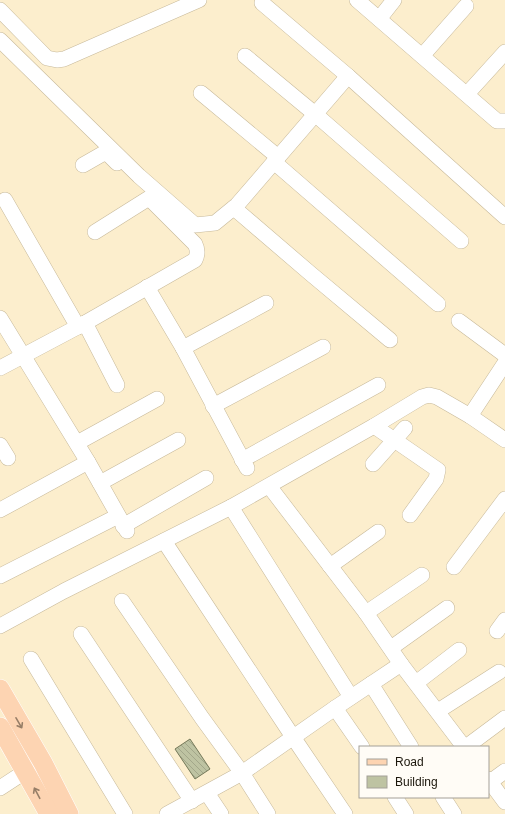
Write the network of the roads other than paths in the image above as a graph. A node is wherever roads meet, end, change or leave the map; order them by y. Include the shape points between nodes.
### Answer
1 (199, 0) edge
2 (357, 0) edge
3 (394, 0) edge
4 (262, 3) dead end
5 (466, 6) dead end
6 (0, 10) edge
7 (379, 19) junction
8 (0, 40) edge
9 (505, 52) edge
10 (245, 56) dead end
11 (422, 56) junction
12 (348, 76) junction
13 (201, 93) dead end
14 (467, 94) junction
15 (316, 114) junction
16 (505, 121) edge
17 (115, 157) junction
18 (276, 160) junction
19 (83, 165) dead end
20 (149, 198) junction
21 (5, 200) dead end
22 (234, 208) junction
23 (505, 218) edge
24 (95, 232) dead end
25 (461, 241) dead end
26 (147, 287) junction
27 (266, 303) dead end
28 (438, 304) dead end
29 (0, 318) edge
30 (459, 321) dead end
31 (82, 325) junction
32 (390, 340) dead end
33 (323, 347) dead end
34 (183, 348) junction
35 (23, 355) junction
36 (505, 355) edge
37 (505, 363) edge
38 (0, 368) edge
39 (117, 385) dead end
40 (378, 385) dead end
41 (157, 399) dead end
42 (213, 406) junction
43 (470, 416) junction
44 (374, 426) junction
45 (405, 428) dead end
46 (178, 440) dead end
47 (394, 440) junction
48 (505, 440) edge
49 (77, 443) junction
50 (0, 445) edge
51 (8, 458) dead end
52 (88, 462) junction
53 (373, 464) dead end
54 (206, 478) dead end
55 (100, 483) junction
56 (269, 486) junction
57 (505, 498) edge
58 (231, 507) junction
59 (0, 510) edge
60 (410, 514) dead end
61 (123, 524) junction
62 (378, 532) dead end
63 (164, 541) junction
64 (330, 566) junction
65 (454, 567) dead end
66 (422, 575) dead end
67 (0, 576) edge
68 (122, 602) dead end
69 (447, 608) dead end
70 (366, 613) junction
71 (0, 626) edge
72 (81, 634) dead end
73 (391, 648) junction
74 (459, 650) dead end
75 (31, 659) dead end
76 (401, 664) junction
77 (499, 672) dead end
78 (416, 683) junction
79 (371, 684) junction
80 (0, 689) edge
81 (351, 697) junction
82 (336, 708) junction
83 (438, 711) junction
84 (505, 718) edge
85 (0, 727) edge
86 (293, 738) junction
87 (361, 746) edge
88 (410, 746) edge
89 (464, 746) edge
90 (466, 746) edge
91 (43, 763) junction
92 (26, 771) junction
93 (505, 771) edge
94 (242, 773) junction
95 (489, 780) edge
96 (0, 788) edge
97 (208, 792) junction
98 (396, 798) edge
99 (444, 798) edge
100 (192, 801) junction
101 (505, 802) edge
102 (49, 814) edge
103 (69, 814) edge
104 (124, 814) edge
105 (168, 814) edge
106 (221, 814) edge
107 (268, 814) edge
108 (346, 814) edge
109 (406, 814) edge
110 (454, 814) edge

1 - 6 street via 57,60 47,58
2 - 7 street
3 - 7 street
4 - 12 street
5 - 11 street
7 - 11 street
8 - 17 street
9 - 14 street
10 - 15 street
11 - 14 street
12 - 15 street
12 - 23 street
13 - 18 street
14 - 16 street via 497,121
15 - 18 street
15 - 25 street
17 - 19 street via 104,153
17 - 20 street
17 - 22 street via 195,225 215,223
18 - 22 street
18 - 28 street
20 - 24 street
20 - 26 street via 198,250 195,260
21 - 31 street
22 - 32 street
26 - 31 street
26 - 34 street
27 - 34 street
29 - 35 street
30 - 36 street
31 - 35 street
31 - 39 street
33 - 42 street
34 - 42 street
35 - 38 street
35 - 49 street
37 - 43 street
40 - 42 street via 245,464
41 - 49 street
43 - 44 street via 429,395
43 - 48 street
44 - 47 street
44 - 56 street
45 - 47 street
46 - 55 street
47 - 53 street
47 - 60 street via 438,470 436,479
49 - 52 street
50 - 51 street
52 - 55 street
52 - 59 street
54 - 61 street
55 - 61 street
56 - 58 street
56 - 64 street
57 - 65 street
58 - 63 street
58 - 81 street
61 - 67 street
62 - 64 street
63 - 71 street
63 - 86 street
64 - 70 street
66 - 70 street
68 - 94 street
69 - 73 street
70 - 73 street
72 - 100 street
73 - 76 street
74 - 78 street
75 - 104 street
76 - 78 street
76 - 79 street
77 - 83 street
78 - 83 street
79 - 81 street
79 - 88 street
80 -> 91 main road
81 - 82 street
82 - 86 street
82 - 87 street
83 - 89 street
84 - 90 street
85 - 92 main road
86 - 94 street
86 - 108 street
91 - 92 street
91 - 103 main road
92 - 96 street
102 -> 92 main road
93 - 95 street
94 - 97 street
94 - 107 street
95 - 101 street
97 - 100 street
97 - 106 street
98 - 109 street
99 - 110 street
100 - 105 street

